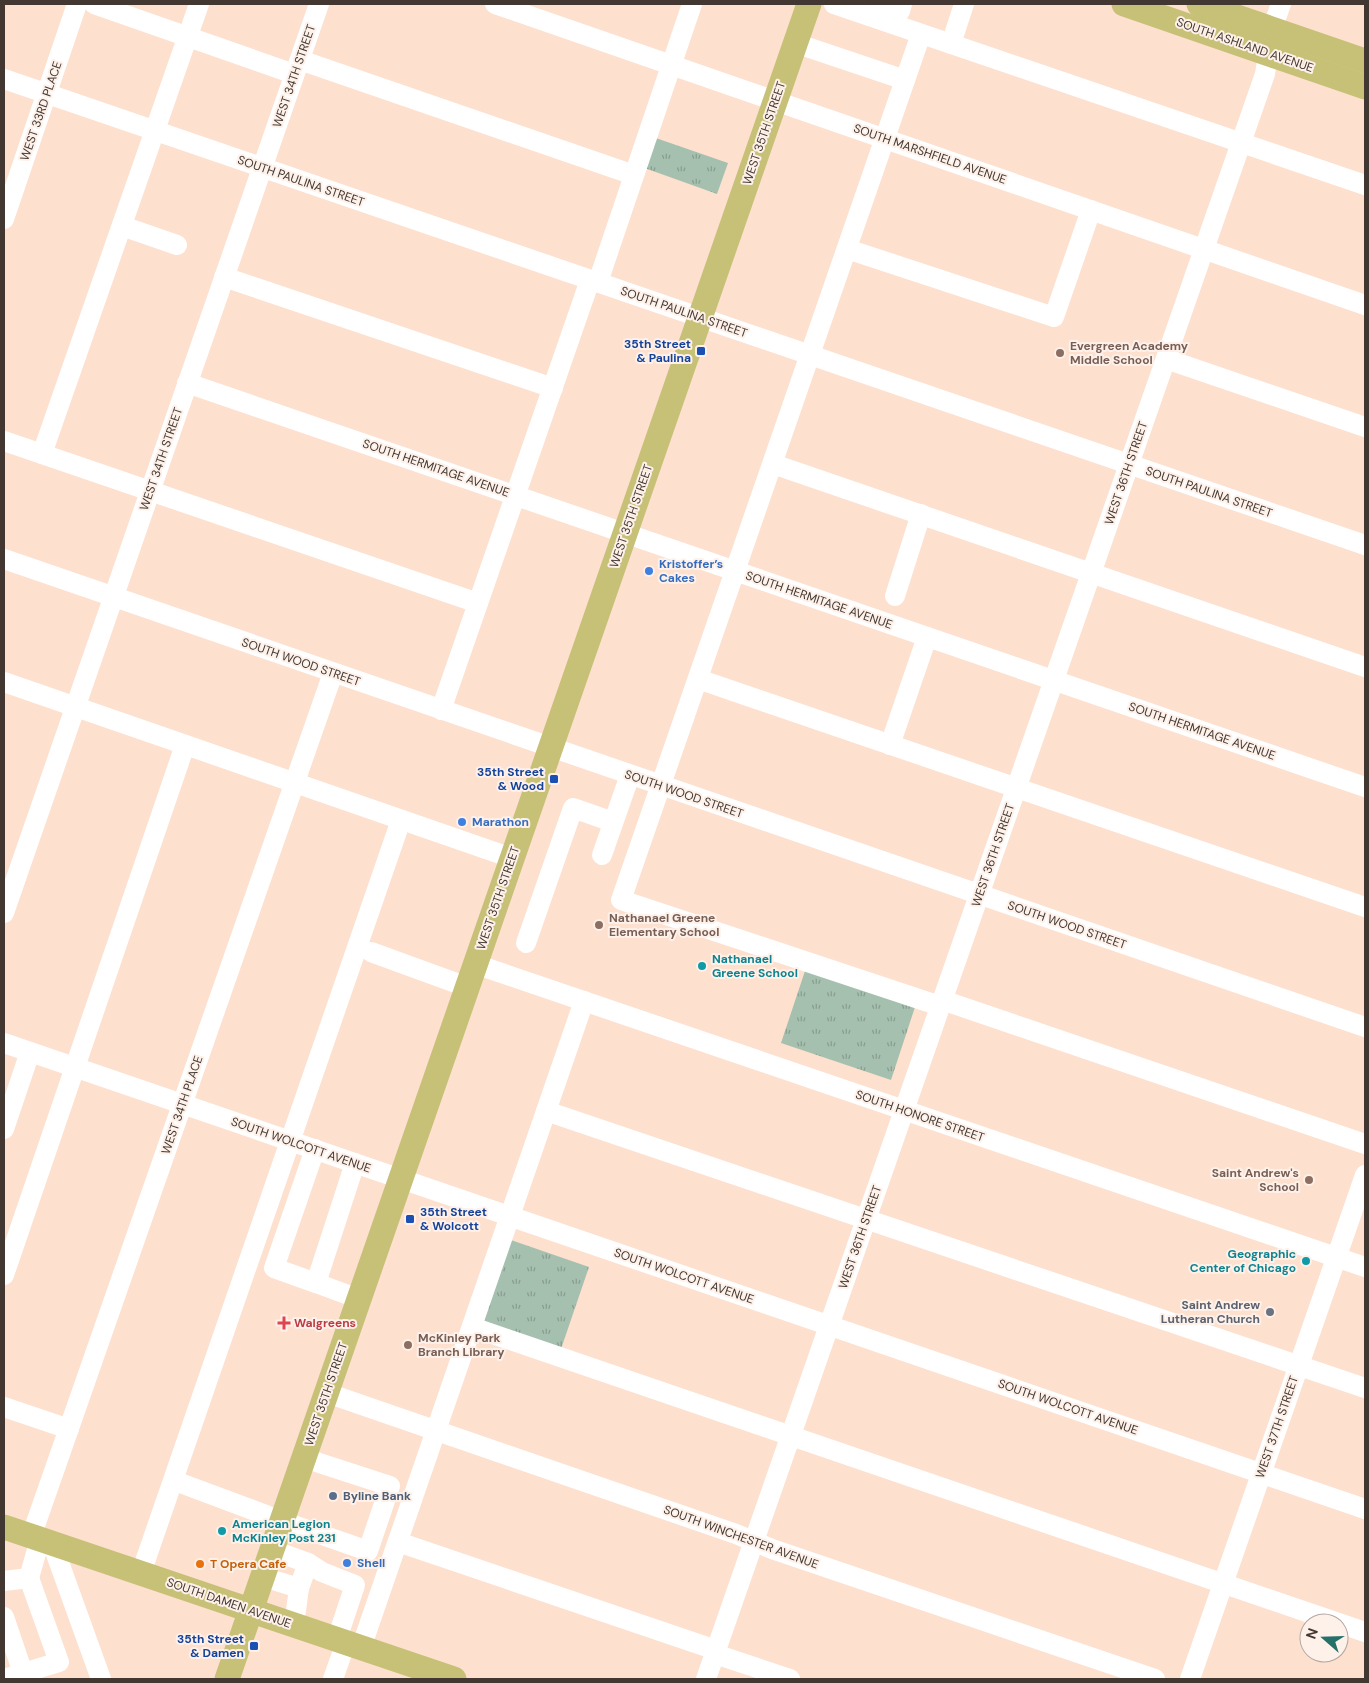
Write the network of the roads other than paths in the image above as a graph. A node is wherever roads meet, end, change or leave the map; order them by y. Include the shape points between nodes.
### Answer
1 (78, 4) edge
2 (94, 4) edge
3 (199, 4) edge
4 (319, 4) edge
5 (495, 4) edge
6 (692, 4) edge
7 (809, 4) edge
8 (834, 4) edge
9 (879, 4) edge
10 (902, 4) edge
11 (964, 4) edge
12 (1124, 4) edge
13 (1199, 4) edge
14 (1281, 4) edge
15 (1272, 29) junction
16 (921, 34) junction
17 (187, 36) junction
18 (795, 43) junction
19 (951, 44) junction
20 (1267, 53) junction
21 (1365, 60) edge
22 (672, 65) junction
23 (297, 67) junction
24 (4, 79) edge
25 (905, 80) junction
26 (1365, 87) edge
27 (47, 94) junction
28 (775, 101) junction
29 (155, 131) junction
30 (885, 139) junction
31 (1241, 143) junction
32 (262, 167) junction
33 (634, 175) junction
34 (1365, 185) edge
35 (1090, 210) junction
36 (4, 219) edge
37 (122, 226) junction
38 (177, 245) dead end
39 (847, 249) junction
40 (1204, 249) junction
41 (224, 277) junction
42 (594, 281) junction
43 (1365, 305) edge
44 (700, 318) junction
45 (810, 355) junction
46 (1166, 359) junction
47 (187, 383) junction
48 (553, 388) junction
49 (1365, 427) edge
50 (4, 440) edge
51 (42, 454) junction
52 (773, 464) junction
53 (1129, 465) junction
54 (150, 491) junction
55 (516, 496) junction
56 (921, 514) junction
57 (625, 533) junction
58 (1365, 545) edge
59 (4, 559) edge
60 (736, 571) junction
61 (1091, 573) junction
62 (895, 596) dead end
63 (113, 597) junction
64 (478, 603) junction
65 (927, 637) junction
66 (1365, 666) edge
67 (333, 673) junction
68 (698, 680) junction
69 (1054, 680) junction
70 (4, 682) edge
71 (76, 707) junction
72 (441, 710) junction
73 (185, 745) junction
74 (890, 745) junction
75 (550, 748) junction
76 (630, 775) junction
77 (295, 783) junction
78 (660, 786) junction
79 (1365, 787) edge
80 (1016, 788) junction
81 (401, 820) junction
82 (613, 822) junction
83 (602, 855) dead end
84 (512, 858) junction
85 (979, 895) junction
86 (1365, 907) edge
87 (4, 914) edge
88 (526, 943) dead end
89 (371, 952) dead end
90 (476, 964) junction
91 (467, 987) junction
92 (584, 1001) junction
93 (941, 1003) junction
94 (1365, 1027) edge
95 (4, 1043) edge
96 (30, 1052) junction
97 (75, 1067) junction
98 (182, 1104) junction
99 (546, 1111) junction
100 (904, 1111) junction
101 (4, 1129) edge
102 (290, 1141) junction
103 (1365, 1144) edge
104 (315, 1150) junction
105 (355, 1163) junction
106 (1365, 1175) edge
107 (401, 1179) junction
108 (505, 1214) junction
109 (866, 1219) junction
110 (1336, 1258) junction
111 (1365, 1267) edge
112 (4, 1275) edge
113 (316, 1283) junction
114 (359, 1299) junction
115 (829, 1326) junction
116 (472, 1327) junction
117 (450, 1356) dead end
118 (1299, 1366) junction
119 (1365, 1388) edge
120 (326, 1393) junction
121 (4, 1407) edge
122 (69, 1429) junction
123 (436, 1431) junction
124 (790, 1436) junction
125 (304, 1458) junction
126 (1261, 1474) junction
127 (183, 1484) dead end
128 (388, 1492) junction
129 (412, 1502) junction
130 (1365, 1509) edge
131 (282, 1521) junction
132 (4, 1527) edge
133 (41, 1540) junction
134 (398, 1542) junction
135 (754, 1542) junction
136 (272, 1550) junction
137 (308, 1563) junction
138 (140, 1573) junction
139 (263, 1577) junction
140 (29, 1578) junction
141 (4, 1581) edge
142 (1223, 1583) junction
143 (299, 1588) junction
144 (251, 1610) junction
145 (4, 1616) edge
146 (294, 1625) junction
147 (1365, 1632) edge
148 (348, 1643) junction
149 (715, 1652) junction
150 (23, 1673) junction
151 (4, 1679) edge
152 (101, 1679) edge
153 (227, 1679) edge
154 (333, 1679) edge
155 (454, 1679) edge
156 (706, 1679) edge
157 (790, 1679) edge
158 (1155, 1679) edge
159 (1190, 1679) edge

1 - 27 street, WEST 33RD PLACE
2 - 17 street
3 - 17 street
4 - 23 street, WEST 34TH STREET
5 - 22 street, SOUTH MARSHFIELD AVENUE
6 - 22 street
7 - 18 main road, WEST 35TH STREET
8 - 16 street
9 - 10 street via 900,11
11 - 19 street
12 - 20 main road, SOUTH ASHLAND AVENUE
13 - 15 main road, SOUTH ASHLAND AVENUE
14 - 15 street, WEST 36TH STREET
15 - 20 street, WEST 36TH STREET
15 - 21 main road, SOUTH ASHLAND AVENUE
16 - 19 street
16 - 25 street
17 - 23 street
17 - 29 street
18 - 25 street
18 - 28 main road, WEST 35TH STREET
19 - 31 street
20 - 26 main road, SOUTH ASHLAND AVENUE
20 - 31 street, WEST 36TH STREET via 1265,74
22 - 28 street, SOUTH MARSHFIELD AVENUE
22 - 33 street
23 - 32 street, WEST 34TH STREET
23 - 33 street
24 - 27 street, SOUTH PAULINA STREET
25 - 30 street
27 - 29 street, SOUTH PAULINA STREET
27 - 36 street, WEST 33RD PLACE
28 - 30 street, SOUTH MARSHFIELD AVENUE
28 - 44 main road, WEST 35TH STREET
29 - 32 street, SOUTH PAULINA STREET
29 - 37 street
30 - 35 street, SOUTH MARSHFIELD AVENUE
30 - 39 street
31 - 34 street
31 - 40 street, WEST 36TH STREET
32 - 41 street, WEST 34TH STREET
32 - 42 street, SOUTH PAULINA STREET
33 - 42 street
35 - 39 street via 1054,317
35 - 40 street, SOUTH MARSHFIELD AVENUE
37 - 38 street
37 - 51 street
39 - 45 street
40 - 43 street, SOUTH MARSHFIELD AVENUE
40 - 46 street, WEST 36TH STREET
41 - 47 street, WEST 34TH STREET
41 - 48 street
42 - 44 street, SOUTH PAULINA STREET
42 - 48 street
44 - 45 street, SOUTH PAULINA STREET
44 - 57 main road, WEST 35TH STREET
45 - 52 street
45 - 53 street, SOUTH PAULINA STREET
46 - 49 street
46 - 53 street, WEST 36TH STREET
47 - 54 street, WEST 34TH STREET
47 - 55 street, SOUTH HERMITAGE AVENUE
48 - 55 street
50 - 51 street
51 - 54 street
52 - 56 street
52 - 60 street
53 - 58 street, SOUTH PAULINA STREET
53 - 61 street, WEST 36TH STREET
54 - 63 street, WEST 34TH STREET
54 - 64 street
55 - 57 street, SOUTH HERMITAGE AVENUE
55 - 64 street
56 - 61 street
56 - 62 street
57 - 60 street, SOUTH HERMITAGE AVENUE
57 - 75 main road, WEST 35TH STREET
59 - 63 street, SOUTH WOOD STREET
60 - 65 street, SOUTH HERMITAGE AVENUE
60 - 68 street
61 - 66 street
61 - 69 street, WEST 36TH STREET
63 - 67 street, SOUTH WOOD STREET
63 - 71 street, WEST 34TH STREET
64 - 72 street
65 - 69 street, SOUTH HERMITAGE AVENUE
65 - 74 street
67 - 72 street, SOUTH WOOD STREET
67 - 77 street, WEST 34TH PLACE
68 - 74 street
68 - 78 street
69 - 79 street, SOUTH HERMITAGE AVENUE
69 - 80 street, WEST 36TH STREET
70 - 71 street
71 - 73 street
71 - 87 street, WEST 34TH STREET
72 - 75 street, SOUTH WOOD STREET
73 - 77 street
73 - 97 street
74 - 80 street
75 - 76 street, SOUTH WOOD STREET
75 - 84 main road, WEST 35TH STREET
76 - 78 street, SOUTH WOOD STREET
76 - 82 street
77 - 81 street
77 - 98 street, WEST 34TH PLACE
78 - 85 street, SOUTH WOOD STREET
78 - 93 street via 621,900
80 - 85 street, WEST 36TH STREET
80 - 86 street
81 - 84 street
81 - 102 street
82 - 83 street
82 - 88 street via 572,808
84 - 90 main road, WEST 35TH STREET
85 - 93 street, WEST 36TH STREET
85 - 94 street, SOUTH WOOD STREET
89 - 91 street
90 - 91 main road, WEST 35TH STREET
90 - 92 street, SOUTH HONORE STREET
91 - 107 main road, WEST 35TH STREET
92 - 99 street
92 - 100 street, SOUTH HONORE STREET
93 - 100 street, WEST 36TH STREET
93 - 103 street
95 - 96 street, SOUTH WOLCOTT AVENUE
96 - 97 street, SOUTH WOLCOTT AVENUE
96 - 101 street
97 - 98 street, SOUTH WOLCOTT AVENUE
97 - 112 street
98 - 102 street, SOUTH WOLCOTT AVENUE
98 - 122 street, WEST 34TH PLACE
99 - 108 street
99 - 109 street
100 - 109 street, WEST 36TH STREET
100 - 110 street, SOUTH HONORE STREET
102 - 104 street, SOUTH WOLCOTT AVENUE
102 - 138 street
104 - 105 street, SOUTH WOLCOTT AVENUE
104 - 113 street via 274,1268
105 - 107 street, SOUTH WOLCOTT AVENUE
105 - 113 street
106 - 110 street, WEST 37TH STREET
107 - 108 street, SOUTH WOLCOTT AVENUE
107 - 114 main road, WEST 35TH STREET
108 - 115 street, SOUTH WOLCOTT AVENUE
108 - 116 street
108 - 117 street
109 - 115 street, WEST 36TH STREET
109 - 118 street
110 - 111 street, SOUTH HONORE STREET
110 - 118 street, WEST 37TH STREET
113 - 114 street
114 - 120 main road, WEST 35TH STREET
115 - 124 street, WEST 36TH STREET
115 - 126 street, SOUTH WOLCOTT AVENUE
116 - 123 street
116 - 124 street
118 - 119 street
118 - 126 street, WEST 37TH STREET
120 - 123 street, SOUTH WINCHESTER AVENUE
120 - 125 main road, WEST 35TH STREET
121 - 122 street
122 - 133 street, WEST 34TH PLACE
123 - 129 street
123 - 135 street, SOUTH WINCHESTER AVENUE
124 - 135 street, WEST 36TH STREET
124 - 142 street
125 - 128 street via 390,1486
125 - 131 main road, WEST 35TH STREET
126 - 130 street, SOUTH WOLCOTT AVENUE
126 - 142 street, WEST 37TH STREET
127 - 131 street
128 - 129 street
128 - 131 street via 368,1551
129 - 134 street
131 - 136 main road, WEST 35TH STREET
132 - 133 main road, SOUTH DAMEN AVENUE
133 - 138 main road, SOUTH DAMEN AVENUE
133 - 140 street, WEST 34TH PLACE
133 - 152 street
134 - 148 street
134 - 149 street
135 - 149 street, WEST 36TH STREET
135 - 158 street, SOUTH WINCHESTER AVENUE
136 - 137 street
136 - 139 main road, WEST 35TH STREET
137 - 143 street
137 - 148 street via 355,1585
138 - 144 main road, SOUTH DAMEN AVENUE
139 - 143 street
139 - 144 main road, WEST 35TH STREET
140 - 141 street
140 - 150 street via 60,1662
142 - 147 street
142 - 159 street, WEST 37TH STREET
143 - 146 street
144 - 146 main road, SOUTH DAMEN AVENUE
144 - 153 main road, WEST 35TH STREET
145 - 150 street
146 - 148 main road, SOUTH DAMEN AVENUE
148 - 154 street
148 - 155 main road, SOUTH DAMEN AVENUE
149 - 156 street, WEST 36TH STREET
149 - 157 street
150 - 151 street

